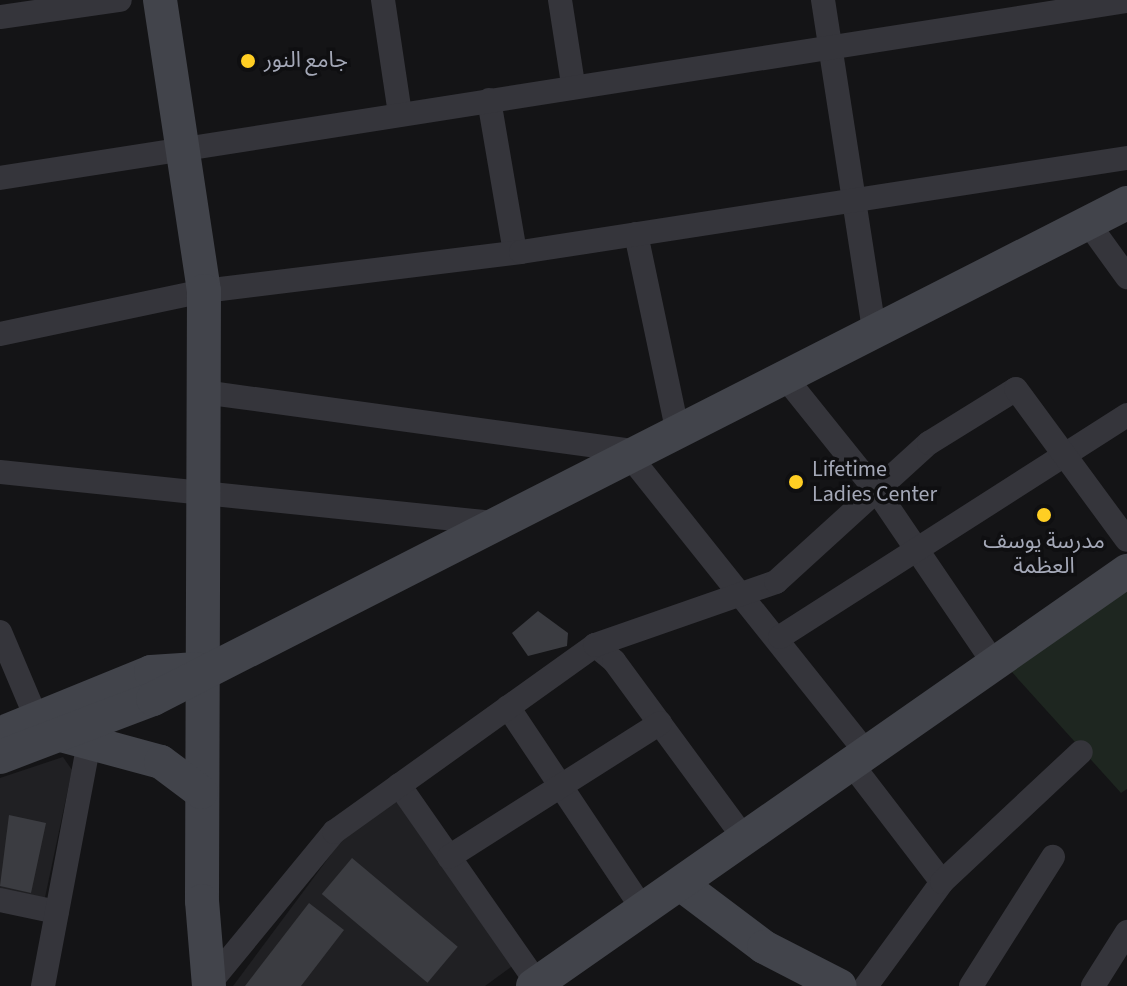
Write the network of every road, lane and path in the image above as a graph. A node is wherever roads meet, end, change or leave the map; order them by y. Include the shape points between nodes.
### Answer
1 (120, 0) edge
2 (160, 0) edge
3 (383, 0) edge
4 (560, 0) edge
5 (823, 0) edge
6 (1127, 1) edge
7 (1084, 3) edge
8 (0, 17) edge
9 (832, 49) junction
10 (573, 84) junction
11 (489, 100) junction
12 (400, 114) junction
13 (183, 149) junction
14 (1127, 158) edge
15 (0, 178) edge
16 (854, 200) junction
17 (1127, 203) edge
18 (1088, 223) junction
19 (636, 234) junction
20 (515, 252) junction
21 (1127, 277) edge
22 (204, 291) junction
23 (874, 330) junction
24 (0, 334) edge
25 (784, 376) junction
26 (203, 392) junction
27 (1127, 415) edge
28 (677, 429) junction
29 (631, 453) junction
30 (1065, 453) junction
31 (0, 472) edge
32 (202, 488) junction
33 (879, 494) junction
34 (491, 523) junction
35 (1127, 540) edge
36 (914, 551) junction
37 (1127, 571) edge
38 (745, 596) junction
39 (0, 632) edge
40 (780, 637) junction
41 (595, 645) junction
42 (993, 662) junction
43 (201, 669) junction
44 (508, 707) junction
45 (660, 723) junction
46 (0, 733) edge
47 (64, 733) junction
48 (1081, 752) dead end
49 (0, 757) edge
50 (860, 761) junction
51 (399, 785) junction
52 (561, 786) junction
53 (201, 792) junction
54 (746, 841) junction
55 (449, 857) junction
56 (1053, 857) dead end
57 (942, 882) junction
58 (683, 886) junction
59 (0, 900) edge
60 (644, 911) junction
61 (57, 912) junction
62 (1127, 932) edge
63 (209, 985) edge
64 (535, 985) edge
65 (43, 986) edge
66 (840, 986) edge
67 (866, 986) edge
68 (971, 986) edge
69 (1093, 986) edge

1 - 8 street
2 - 13 main road
3 - 12 street
4 - 10 street
5 - 9 street
6 - 7 street
7 - 9 street
9 - 10 street
9 - 16 street
10 - 11 street
11 - 12 street
11 - 20 street
12 - 13 street
13 - 15 street
13 - 22 main road
14 - 16 street
16 - 19 street
16 - 23 street
17 - 18 main road
18 - 21 street
18 - 23 main road
19 - 20 street
19 - 28 street
20 - 22 street
22 - 24 street
22 - 26 main road
23 - 25 main road
25 - 28 main road
25 - 33 street
26 - 29 street
26 - 32 main road
27 - 30 street
28 - 29 main road
29 - 34 main road
29 - 38 street
30 - 33 street via 1016,389 929,443
30 - 35 street
30 - 36 street
31 - 32 street
32 - 34 street
32 - 43 main road
33 - 36 street
33 - 38 street via 776,582
34 - 43 main road
36 - 40 street
36 - 42 street
37 - 42 main road
38 - 40 street
38 - 41 street
39 - 47 street
40 - 50 street
41 - 44 street
41 - 45 street
42 - 50 main road
43 - 47 main road via 153,699
43 - 53 main road
44 - 51 street
44 - 52 street
45 - 52 street
45 - 54 street
46 - 47 main road
47 - 49 main road
47 - 53 main road via 161,762
47 - 61 street
48 - 57 street
50 - 54 main road
50 - 57 street
51 - 55 street
51 - 63 street via 334,832
52 - 55 street
52 - 60 street
53 - 63 main road
54 - 58 main road
55 - 64 street
56 - 68 street
57 - 67 street
58 - 60 main road
58 - 66 main road via 764,947
59 - 61 street
60 - 64 main road
61 - 65 street via 58,935
62 - 69 street

